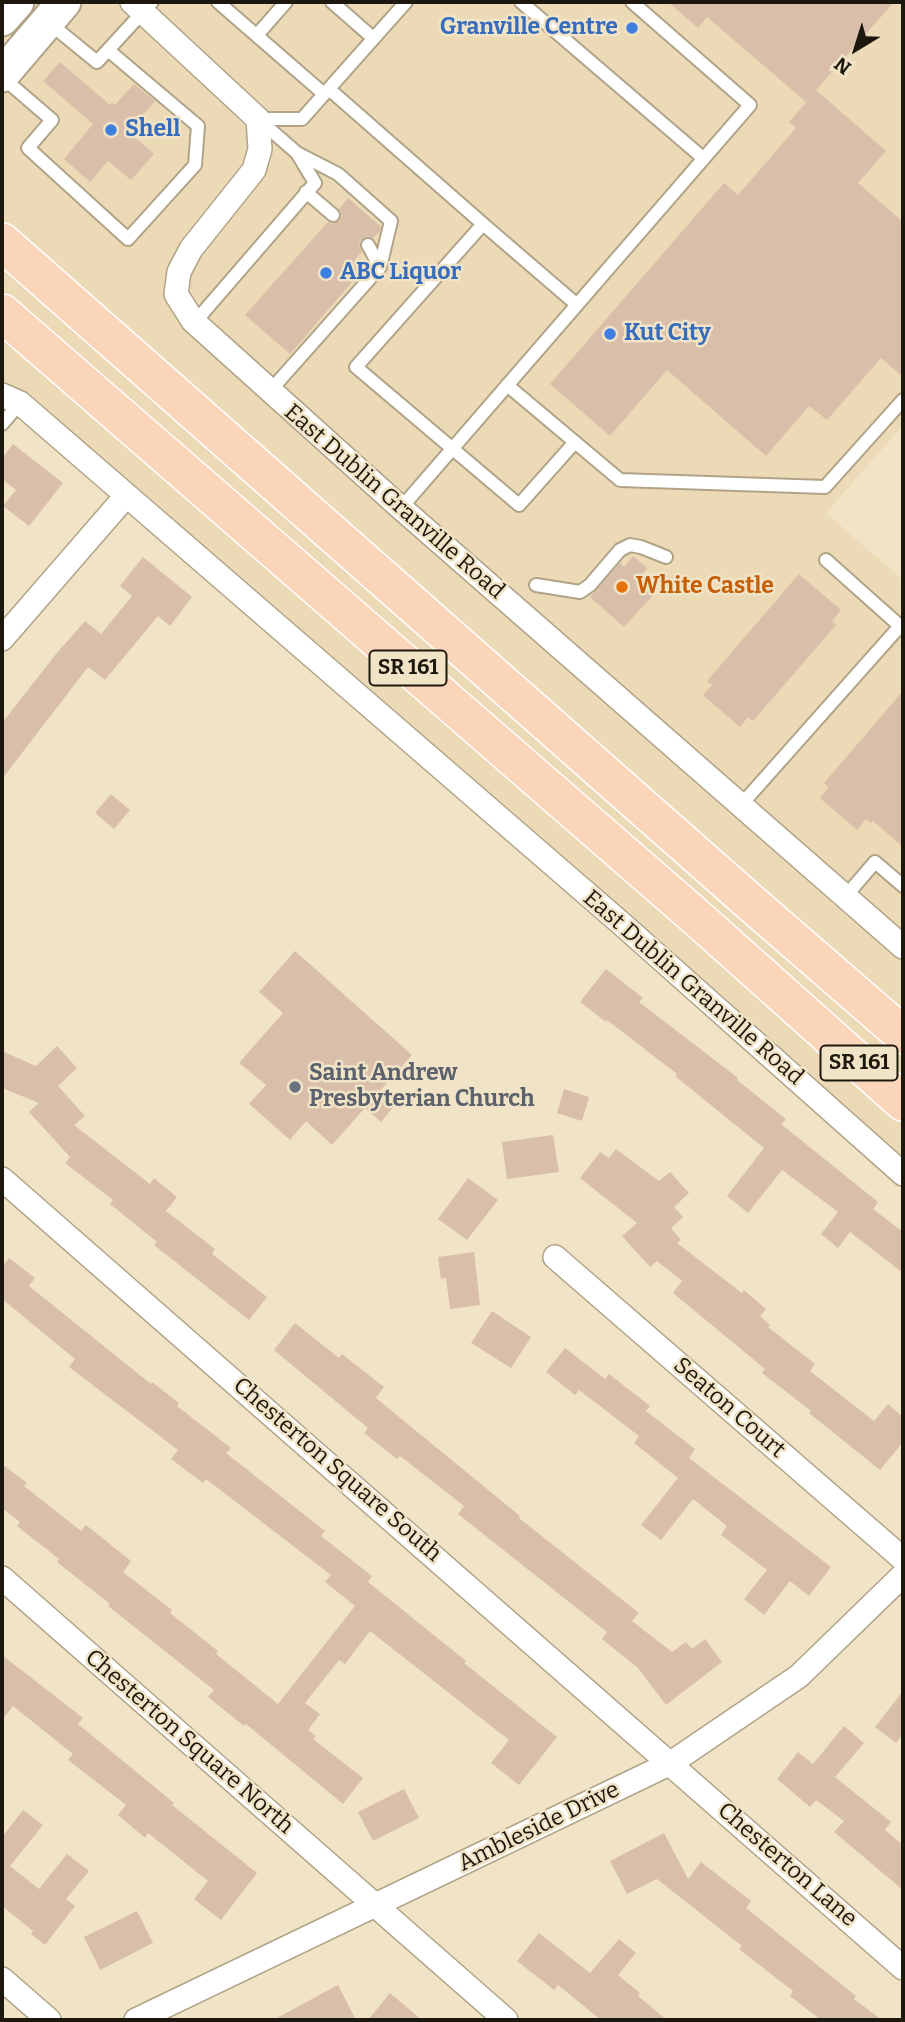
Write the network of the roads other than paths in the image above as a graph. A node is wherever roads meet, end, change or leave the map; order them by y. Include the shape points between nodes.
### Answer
1 (17, 2) edge
2 (218, 2) edge
3 (286, 2) edge
4 (332, 2) edge
5 (406, 2) edge
6 (522, 2) edge
7 (632, 2) edge
8 (142, 5) edge
9 (56, 11) edge
10 (2, 19) edge
11 (257, 36) junction
12 (373, 38) junction
13 (108, 50) junction
14 (2, 76) edge
15 (327, 92) junction
16 (258, 118) junction
17 (297, 153) junction
18 (703, 158) junction
19 (306, 192) junction
20 (333, 215) dead end
21 (483, 224) junction
22 (2, 242) edge
23 (368, 245) dead end
24 (380, 267) junction
25 (576, 304) junction
26 (2, 313) edge
27 (195, 322) junction
28 (508, 385) junction
29 (270, 391) junction
30 (11, 399) edge
31 (903, 400) edge
32 (2, 424) edge
33 (575, 442) junction
34 (452, 450) junction
35 (126, 496) junction
36 (401, 508) junction
37 (666, 557) dead end
38 (826, 560) dead end
39 (536, 585) dead end
40 (902, 628) edge
41 (2, 639) edge
42 (741, 804) junction
43 (903, 886) edge
44 (845, 897) junction
45 (903, 947) edge
46 (903, 1035) edge
47 (903, 1102) edge
48 (903, 1174) edge
49 (2, 1180) edge
50 (555, 1258) dead end
51 (903, 1559) edge
52 (903, 1575) edge
53 (2, 1578) edge
54 (671, 1763) junction
55 (376, 1906) junction
56 (903, 1968) edge
57 (2, 1979) edge
58 (49, 2020) edge
59 (136, 2020) edge
60 (506, 2020) edge

1 - 10 main road
2 - 11 lane
3 - 11 lane
4 - 12 lane
5 - 12 lane
6 - 18 lane
7 - 18 lane via 750,105
8 - 13 lane
8 - 16 street
9 - 13 lane via 97,62
9 - 14 main road
11 - 15 lane
12 - 15 lane
13 - 14 lane via 198,126 195,165 128,239 27,148 52,120
15 - 16 lane via 302,119
15 - 21 lane
16 - 17 lane
16 - 27 street, East Dublin Granville Road via 260,149 254,170 191,249 179,272 176,294
17 - 19 lane via 314,183
17 - 24 lane via 338,174 391,221
18 - 25 lane
19 - 20 lane
19 - 27 lane
21 - 25 lane
21 - 34 lane via 356,367
22 - 46 main road, SR 161
23 - 24 lane
24 - 29 lane
25 - 28 lane
26 - 47 main road, SR 161
27 - 29 street, East Dublin Granville Road
28 - 33 lane
28 - 34 lane
29 - 36 street, East Dublin Granville Road
30 - 32 lane
30 - 35 street, East Dublin Granville Road
31 - 33 lane via 825,487 620,480
33 - 34 lane via 519,505
34 - 36 lane
35 - 41 street
35 - 48 street, East Dublin Granville Road via 623,925
36 - 42 street, East Dublin Granville Road
37 - 39 lane via 630,545 580,592
38 - 40 lane
40 - 42 lane
42 - 44 street, East Dublin Granville Road
43 - 44 lane via 875,862
44 - 45 street, East Dublin Granville Road
49 - 54 street, Chesterton Square South
50 - 51 street, Seaton Court
52 - 54 street, Ambleside Drive via 799,1676
53 - 55 street, Chesterton Square North
54 - 55 street, Ambleside Drive
54 - 56 street, Chesterton Lane
55 - 59 street, Ambleside Drive
55 - 60 street, Chesterton Square North
57 - 58 street

